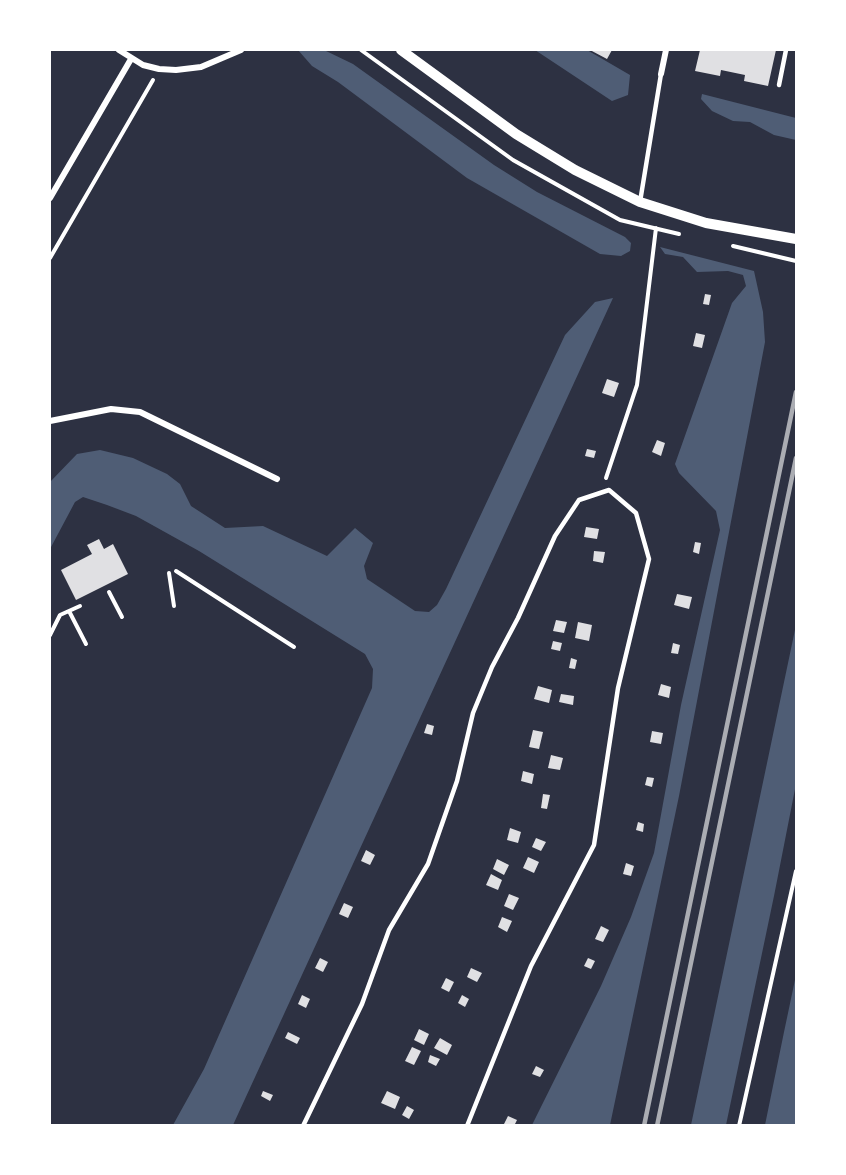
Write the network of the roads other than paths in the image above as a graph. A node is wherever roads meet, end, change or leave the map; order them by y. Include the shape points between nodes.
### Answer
1 (119, 50) edge
2 (241, 50) edge
3 (401, 50) edge
4 (666, 50) edge
5 (786, 50) edge
6 (131, 59) junction
7 (661, 74) joint
8 (779, 85) dead end
9 (50, 198) edge
10 (640, 202) junction
11 (796, 238) edge
12 (50, 421) edge
13 (277, 479) dead end
14 (303, 1125) edge
15 (467, 1125) edge

1 - 6 street
2 - 6 street via 201,67 159,69
3 - 10 street via 516,134 575,170
4 - 7 street
5 - 8 lane
6 - 9 street
7 - 10 lane
10 - 11 street via 706,223
12 - 13 street via 111,409 140,412
14 - 15 lane via 362,1004 389,930 428,864 457,781 474,713 555,536 579,500 609,490 636,513 649,558 618,688 594,845 531,966

